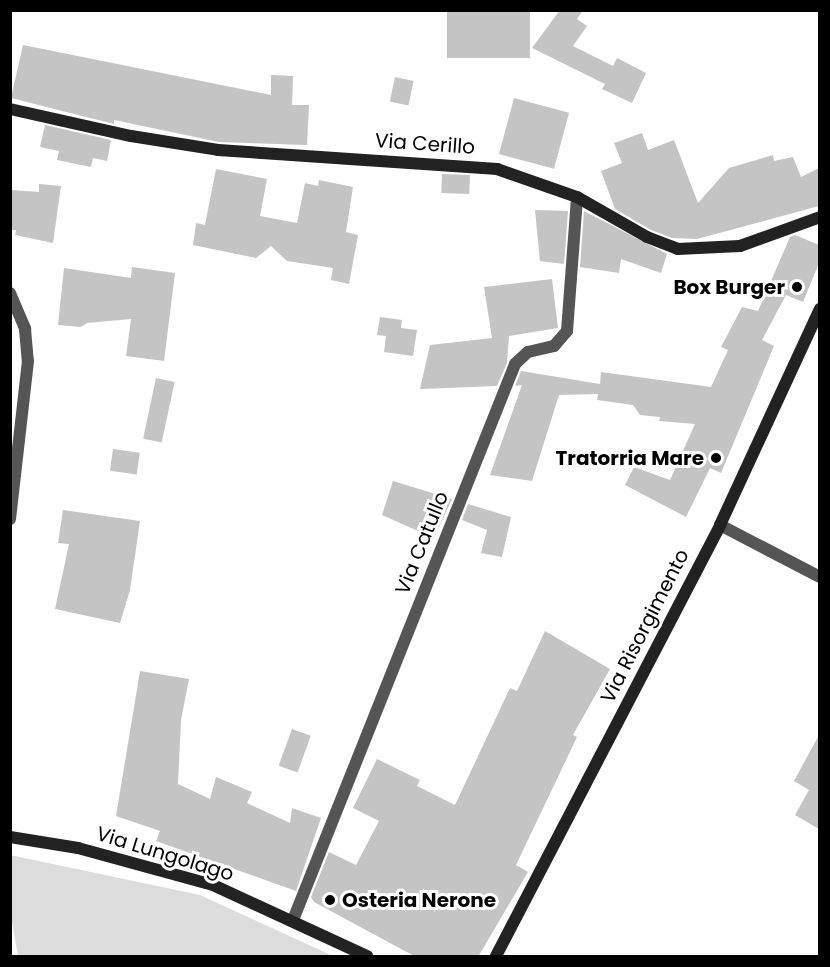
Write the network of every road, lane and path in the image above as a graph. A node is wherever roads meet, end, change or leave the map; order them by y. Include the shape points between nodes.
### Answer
1 (10, 109) edge
2 (577, 197) junction
3 (819, 218) edge
4 (10, 293) edge
5 (819, 309) edge
6 (10, 519) edge
7 (720, 525) junction
8 (819, 577) edge
9 (10, 837) edge
10 (293, 920) junction
11 (367, 957) edge
12 (496, 957) edge

1 - 2 main road, Via Cerillo via 131,136 218,150 497,169
2 - 3 main road, Via Cerillo via 647,237 678,249 740,246
2 - 10 street, Via Catullo via 567,331 554,346 528,352 515,364
4 - 6 street via 25,329 28,361
5 - 7 main road, Via Risorgimento
7 - 8 street
7 - 12 main road, Via Risorgimento
9 - 10 main road, Via Lungolago via 78,848 183,876
10 - 11 main road, Via Lungolago

